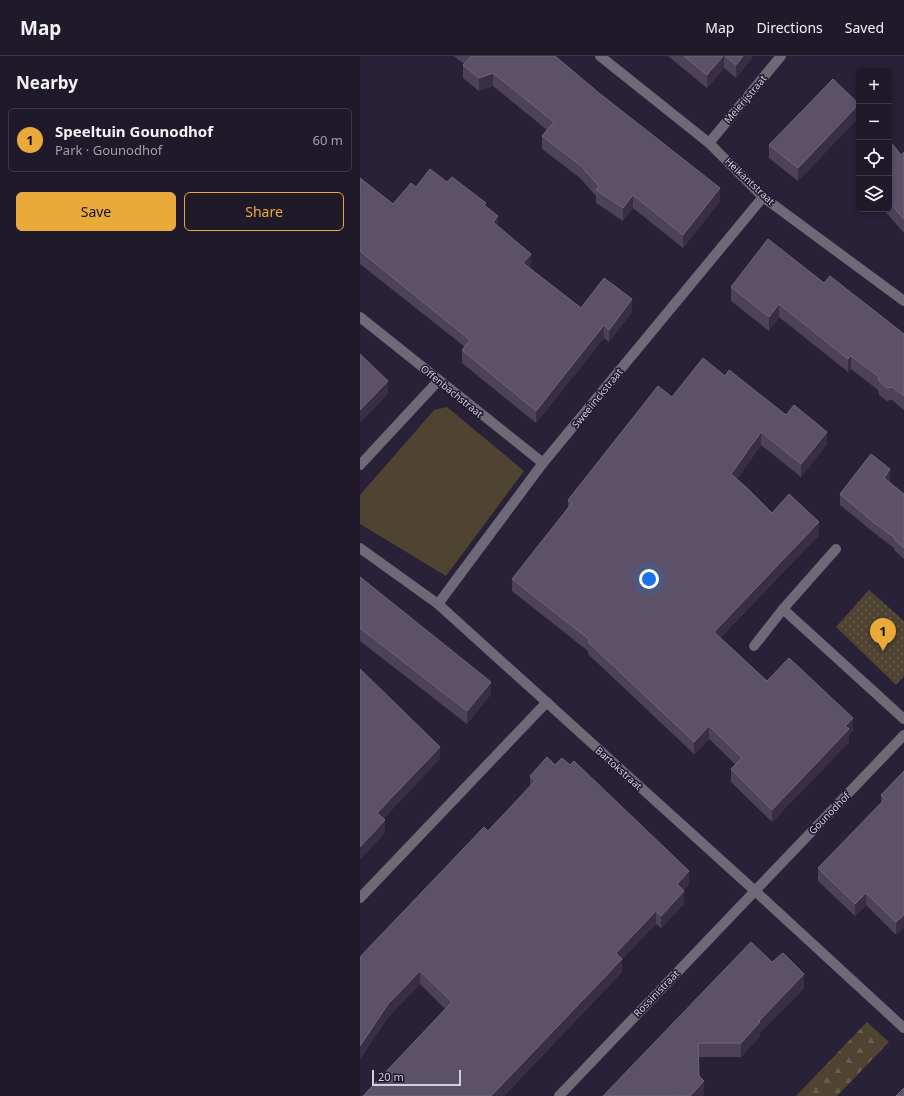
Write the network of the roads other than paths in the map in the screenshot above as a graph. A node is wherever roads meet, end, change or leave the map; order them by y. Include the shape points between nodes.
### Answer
1 (600, 56) edge
2 (781, 56) edge
3 (709, 142) junction
4 (763, 197) junction
5 (904, 301) edge
6 (360, 317) edge
7 (438, 380) junction
8 (543, 463) junction
9 (360, 465) edge
10 (360, 548) edge
11 (836, 549) dead end
12 (438, 604) junction
13 (783, 609) junction
14 (754, 646) dead end
15 (547, 702) junction
16 (904, 719) edge
17 (904, 735) edge
18 (754, 890) junction
19 (360, 898) edge
20 (904, 1028) edge
21 (559, 1096) edge

1 - 3 street, Heikantstraat
2 - 3 street, Meierijstraat
3 - 4 street, Heikantstraat
4 - 5 street, Heikantstraat
4 - 8 street, Sweelinckstraat
6 - 7 street, Offenbachstraat
7 - 8 street, Offenbachstraat
7 - 9 street
8 - 12 street, Sweelinckstraat
10 - 12 street, Bartokstraat
11 - 13 street
12 - 15 street, Bartokstraat
13 - 14 street
13 - 16 street
15 - 18 street, Bartokstraat
15 - 19 street
17 - 18 street, Gounodhof
18 - 20 street, Bartokstraat
18 - 21 street, Rossinistraat

